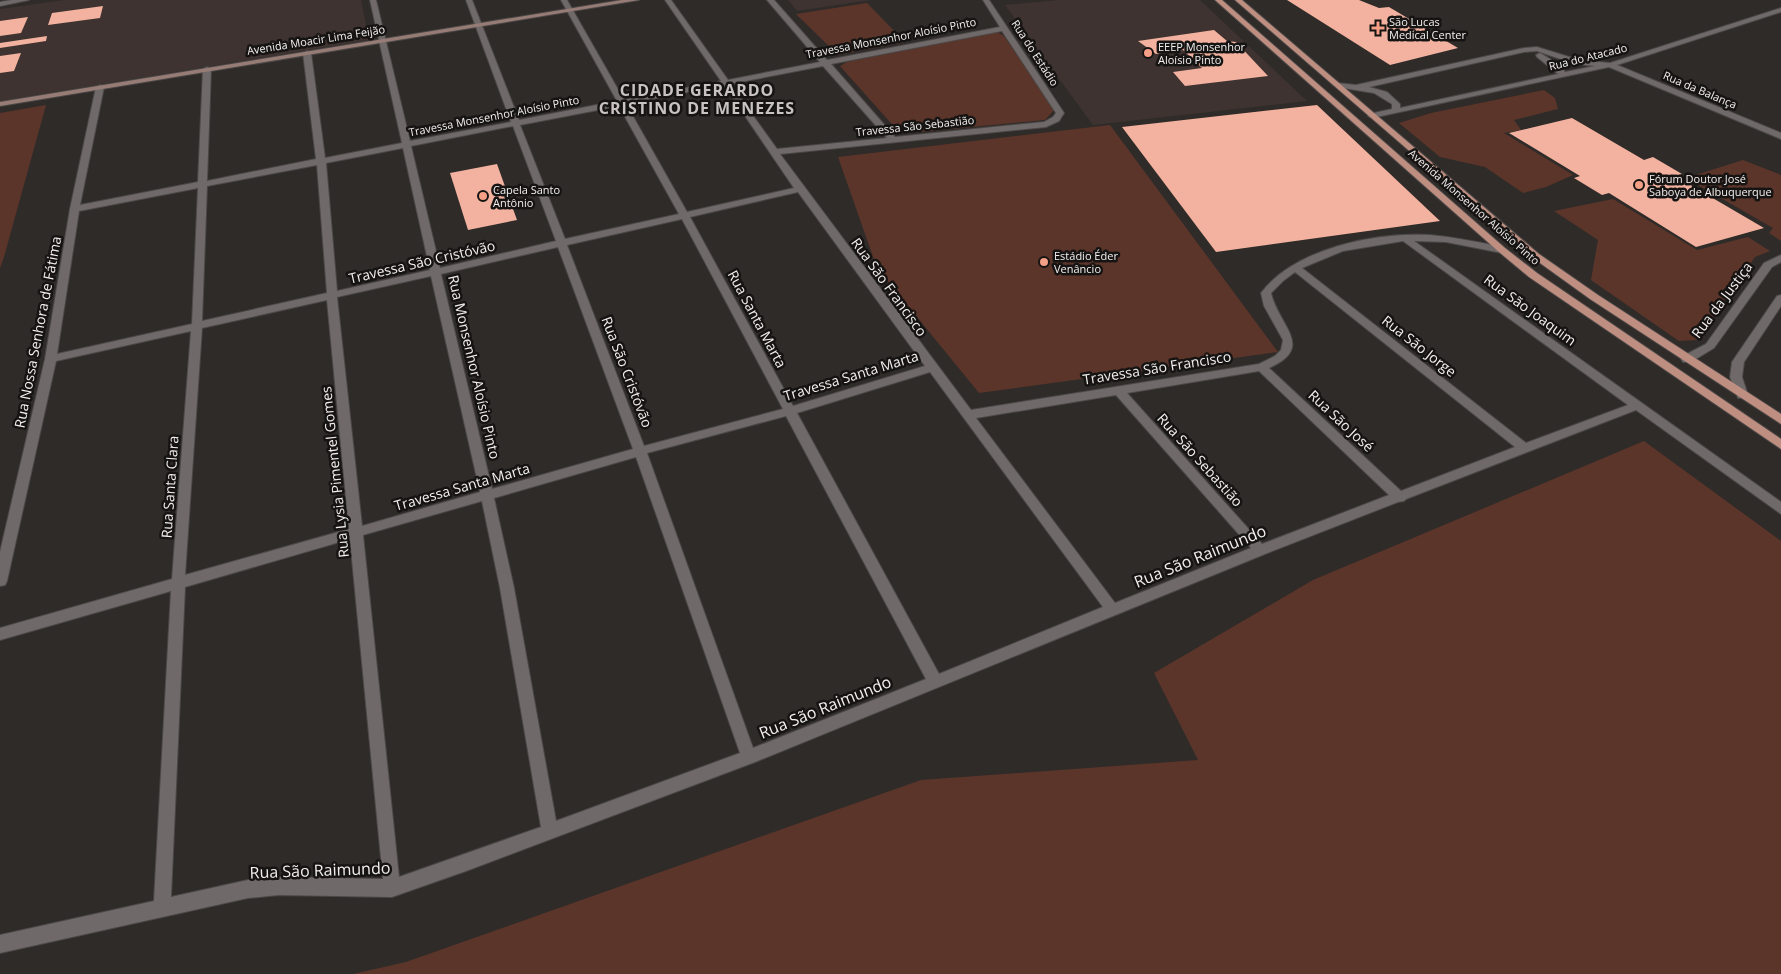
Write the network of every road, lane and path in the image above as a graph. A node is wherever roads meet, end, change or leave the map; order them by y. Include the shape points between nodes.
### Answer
1 (26, 0) edge
2 (373, 0) edge
3 (469, 0) edge
4 (564, 0) edge
5 (636, 0) edge
6 (668, 0) edge
7 (770, 0) edge
8 (986, 0) edge
9 (1218, 0) edge
10 (1238, 0) edge
11 (0, 4) edge
12 (570, 10) junction
13 (1781, 10) edge
14 (480, 24) junction
15 (1005, 28) junction
16 (383, 40) junction
17 (1530, 49) junction
18 (308, 53) junction
19 (826, 62) junction
20 (1610, 65) junction
21 (208, 69) junction
22 (1564, 76) junction
23 (726, 82) junction
24 (1337, 85) junction
25 (100, 87) junction
26 (1356, 87) junction
27 (621, 103) junction
28 (0, 104) edge
29 (1396, 111) junction
30 (1372, 116) junction
31 (1056, 119) joint
32 (517, 123) junction
33 (1781, 136) edge
34 (892, 139) junction
35 (408, 144) junction
36 (776, 152) junction
37 (321, 161) junction
38 (201, 185) junction
39 (800, 189) junction
40 (75, 209) junction
41 (685, 216) junction
42 (1404, 238) junction
43 (562, 244) junction
44 (1502, 250) junction
45 (1781, 258) edge
46 (1295, 267) junction
47 (437, 272) junction
48 (332, 296) junction
49 (1781, 298) edge
50 (197, 326) junction
51 (51, 359) junction
52 (1687, 359) junction
53 (1260, 366) junction
54 (931, 368) junction
55 (1118, 390) junction
56 (1742, 395) junction
57 (1638, 406) junction
58 (789, 411) junction
59 (967, 415) junction
60 (1781, 420) edge
61 (1781, 445) edge
62 (1524, 448) junction
63 (640, 450) junction
64 (487, 495) junction
65 (1400, 498) junction
66 (1781, 509) edge
67 (356, 533) junction
68 (1260, 550) junction
69 (0, 581) edge
70 (178, 584) junction
71 (1113, 610) junction
72 (0, 634) edge
73 (935, 681) junction
74 (749, 757) junction
75 (550, 832) junction
76 (392, 888) junction
77 (162, 907) junction
78 (0, 944) edge

1 - 11 street
2 - 16 street, Rua Monsenhor Aloísio Pinto
3 - 14 street, Rua São Cristóvão
4 - 12 street, Rua Santa Marta
5 - 12 main road, Avenida Moacir Lima Feijão
6 - 23 street, Rua São Francisco
7 - 19 street
8 - 15 street, Rua do Estádio
9 - 44 main road, Avenida Monsenhor Aloísio Pinto
10 - 24 main road, Avenida Monsenhor Aloísio Pinto
12 - 14 main road, Avenida Moacir Lima Feijão
12 - 27 street, Rua Santa Marta
13 - 20 street, Rua do Atacado
14 - 16 main road, Avenida Moacir Lima Feijão
14 - 32 street, Rua São Cristóvão
15 - 19 street, Travessa Monsenhor Aloísio Pinto
15 - 31 street, Rua do Estádio via 1060,113
16 - 18 main road, Avenida Moacir Lima Feijão
16 - 35 street, Rua Monsenhor Aloísio Pinto
17 - 20 street via 1578,62
17 - 22 street via 1547,59
17 - 26 street
18 - 21 main road, Avenida Moacir Lima Feijão
18 - 37 street, Rua Lysia Pimentel Gomes
19 - 23 street, Travessa Monsenhor Aloísio Pinto
19 - 34 street
20 - 22 street, Rua do Atacado
20 - 33 street, Rua da Balança
21 - 25 main road, Avenida Moacir Lima Feijão
21 - 38 street, Rua Santa Clara
22 - 29 street, Rua do Atacado
23 - 27 street, Travessa Monsenhor Aloísio Pinto
23 - 36 street, Rua São Francisco
24 - 26 street
24 - 30 main road, Avenida Monsenhor Aloísio Pinto
25 - 28 main road, Avenida Moacir Lima Feijão
25 - 40 street, Rua Nossa Senhora de Fátima
26 - 29 street via 1389,97 1396,104
27 - 32 street, Travessa Monsenhor Aloísio Pinto
27 - 41 street, Rua Santa Marta
29 - 30 street, Rua do Atacado
30 - 52 main road, Avenida Monsenhor Aloísio Pinto via 1536,256
31 - 34 street, Travessa São Sebastião via 1046,124
32 - 35 street, Travessa Monsenhor Aloísio Pinto
32 - 43 street, Rua São Cristóvão
34 - 36 street, Travessa São Sebastião
35 - 37 street, Travessa Monsenhor Aloísio Pinto
35 - 47 street, Rua Monsenhor Aloísio Pinto
36 - 39 street, Rua São Francisco
37 - 38 street, Travessa Monsenhor Aloísio Pinto
37 - 48 street, Rua Lysia Pimentel Gomes
38 - 40 street, Travessa Monsenhor Aloísio Pinto
38 - 50 street, Rua Santa Clara
39 - 41 street, Travessa São Cristóvão
39 - 54 street, Rua São Francisco
40 - 51 street, Rua Nossa Senhora de Fátima
41 - 43 street, Travessa São Cristóvão
41 - 58 street, Rua Santa Marta
42 - 44 street via 1450,240
42 - 46 street via 1338,250
42 - 57 street, Rua São Joaquim
43 - 47 street, Travessa São Cristóvão
43 - 63 street, Rua São Cristóvão
44 - 61 main road, Avenida Monsenhor Aloísio Pinto via 1564,297
45 - 52 street, Rua da Justiça via 1768,265 1710,346
46 - 53 street, Travessa São Francisco via 1275,282 1266,294 1288,340 1286,351 1279,359
46 - 62 street, Rua São Jorge
47 - 48 street, Travessa São Cristóvão
47 - 64 street, Rua Monsenhor Aloísio Pinto
48 - 50 street, Travessa São Cristóvão
48 - 67 street, Rua Lysia Pimentel Gomes
49 - 56 street via 1738,362 1736,377
50 - 51 street, Travessa São Cristóvão
50 - 70 street, Rua Santa Clara
51 - 69 street, Rua Nossa Senhora de Fátima
52 - 56 main road, Avenida Monsenhor Aloísio Pinto
53 - 55 street, Travessa São Francisco
53 - 65 street, Rua São José
54 - 58 street, Travessa Santa Marta
54 - 59 street, Rua São Francisco
55 - 59 street, Travessa São Francisco
55 - 68 street, Rua São Sebastião
56 - 60 main road, Avenida Monsenhor Aloísio Pinto
57 - 62 street, Rua São Raimundo
57 - 66 street, Rua São Joaquim
58 - 63 street, Travessa Santa Marta
58 - 73 street, Rua Santa Marta
59 - 71 street, Rua São Francisco
62 - 65 street, Rua São Raimundo
63 - 64 street, Travessa Santa Marta
63 - 74 street, Rua São Cristóvão
64 - 67 street, Travessa Santa Marta
64 - 75 street, Rua Monsenhor Aloísio Pinto via 507,588
65 - 68 street, Rua São Raimundo
67 - 70 street, Travessa Santa Marta
67 - 76 street, Rua Lysia Pimentel Gomes
68 - 71 street, Rua São Raimundo
70 - 72 street, Travessa Santa Marta
70 - 77 street, Rua Santa Clara
71 - 73 street, Rua São Raimundo
73 - 74 street, Rua São Raimundo
74 - 75 street, Rua São Raimundo
75 - 76 street, Rua São Raimundo
76 - 77 street, Rua São Raimundo via 279,886 248,889
77 - 78 street, Rua São Raimundo

